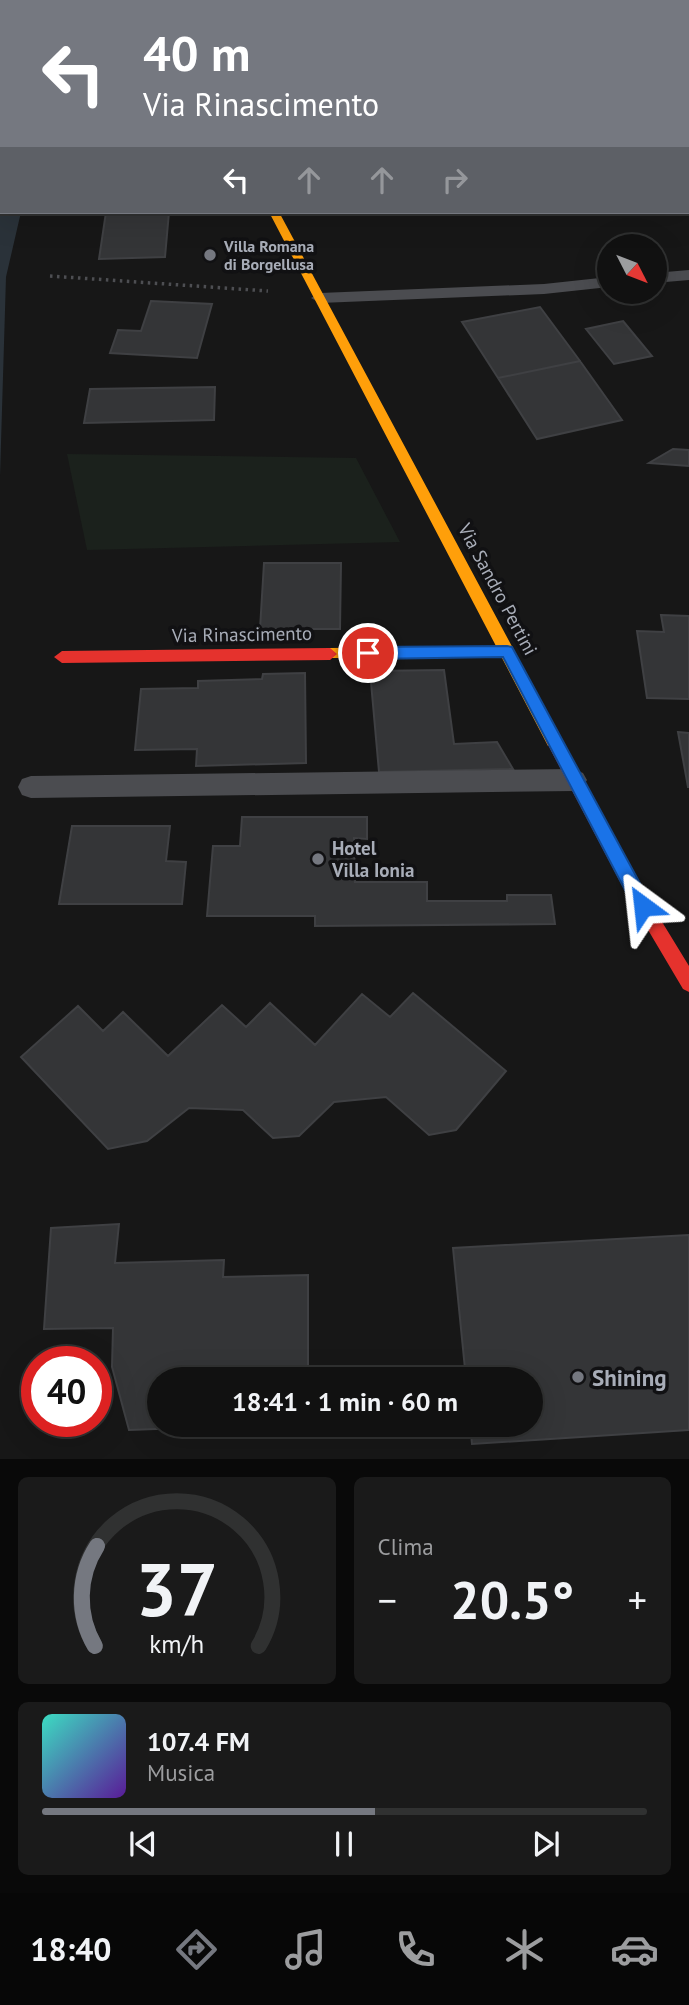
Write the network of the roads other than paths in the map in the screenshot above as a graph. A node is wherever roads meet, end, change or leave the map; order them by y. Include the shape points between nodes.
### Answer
1 (275, 214) edge
2 (689, 275) edge
3 (667, 277) edge
4 (597, 283) edge
5 (319, 296) junction
6 (507, 652) junction
7 (62, 657) dead end
8 (574, 780) junction
9 (31, 787) dead end
10 (689, 983) edge

1 - 5 street, Via Sandro Pertini
2 - 3 lane
4 - 5 lane
5 - 6 street, Via Sandro Pertini
6 - 7 street, Via Rinascimento
6 - 8 street, Via Sandro Pertini
8 - 9 lane
8 - 10 street, Via Sandro Pertini

